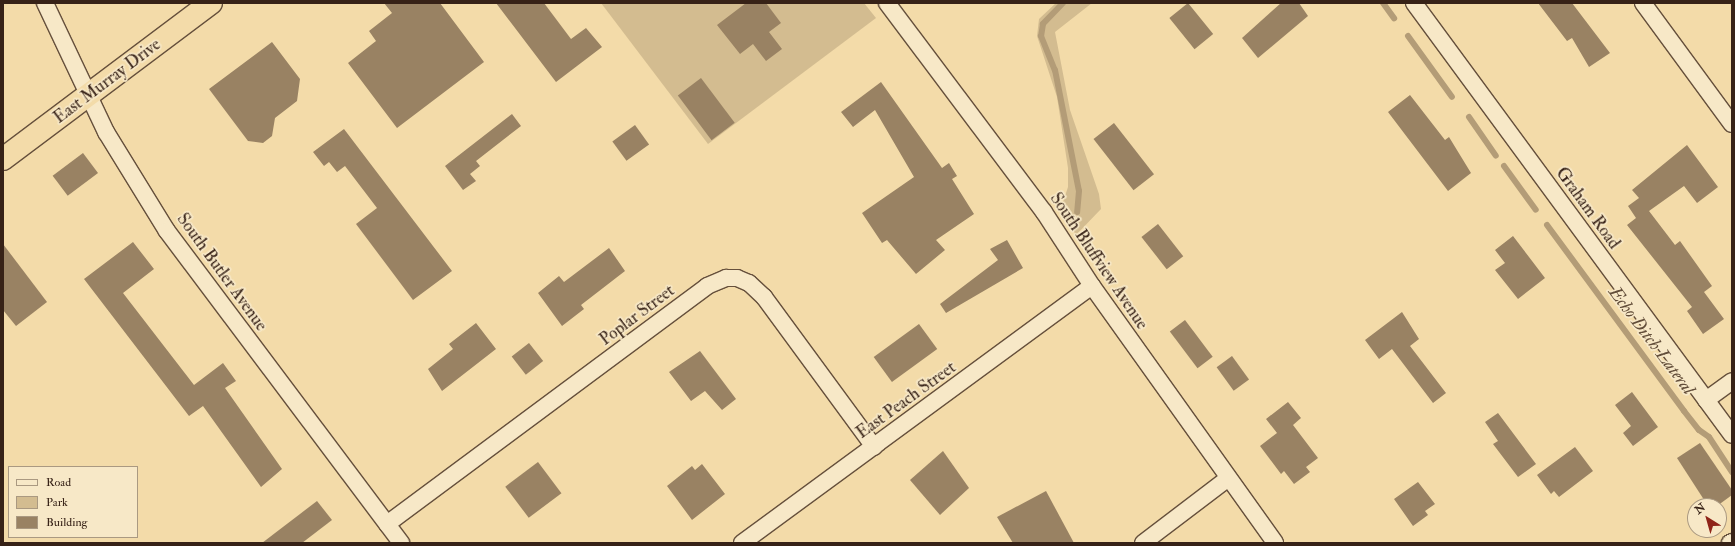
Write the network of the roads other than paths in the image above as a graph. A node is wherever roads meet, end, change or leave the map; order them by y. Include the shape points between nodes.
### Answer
1 (45, 3) edge
2 (211, 3) edge
3 (887, 3) edge
4 (1414, 3) edge
5 (1643, 3) edge
6 (88, 95) junction
7 (1732, 124) edge
8 (3, 159) edge
9 (1092, 286) junction
10 (1732, 381) edge
11 (1706, 400) junction
12 (1732, 435) edge
13 (874, 447) junction
14 (1227, 479) junction
15 (387, 524) junction
16 (401, 543) edge
17 (742, 543) edge
18 (1143, 543) edge
19 (1275, 543) edge

1 - 6 street, South Butler Avenue
2 - 6 highway, East Murray Drive
3 - 9 street, South Bluffview Avenue via 1044,212
4 - 11 street, Graham Road
5 - 7 street
6 - 8 highway, East Murray Drive
6 - 15 street, South Butler Avenue via 106,132 167,231
9 - 13 street, East Peach Street
9 - 14 street, South Bluffview Avenue
10 - 11 street
11 - 12 street, Graham Road
13 - 15 street, Poplar Street via 764,297 749,283 737,278 726,278 707,286
13 - 17 street, East Peach Street
14 - 18 street
14 - 19 street, South Bluffview Avenue
15 - 16 street, South Butler Avenue

